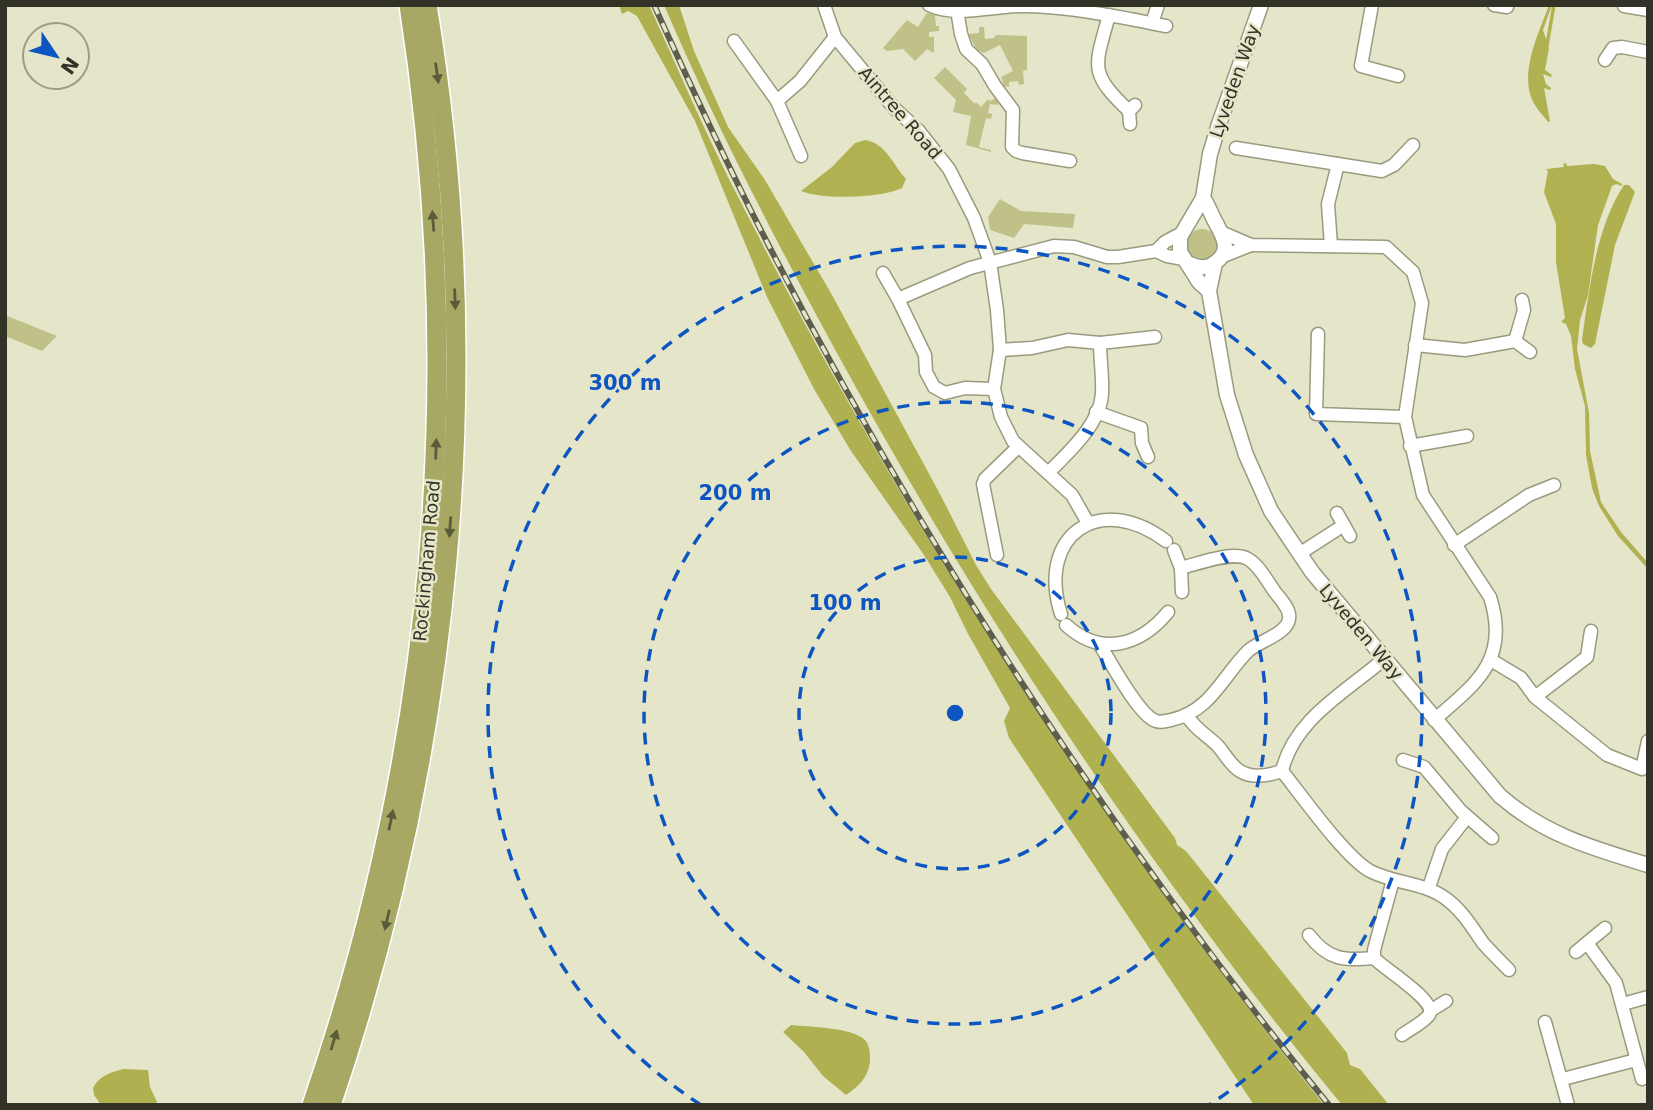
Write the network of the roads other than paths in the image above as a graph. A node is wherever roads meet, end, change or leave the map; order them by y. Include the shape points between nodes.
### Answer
1 (409, 5) edge
2 (427, 5) edge
3 (824, 5) edge
4 (929, 5) edge
5 (1158, 5) edge
6 (1261, 5) edge
7 (1372, 5) edge
8 (1494, 5) edge
9 (1008, 6) edge
10 (1624, 6) edge
11 (1507, 7) dead end
12 (957, 10) junction
13 (1648, 10) edge
14 (1109, 15) junction
15 (1152, 23) junction
16 (1166, 26) dead end
17 (835, 37) junction
18 (734, 41) dead end
19 (1648, 52) edge
20 (1605, 60) dead end
21 (1398, 76) dead end
22 (777, 100) junction
23 (1132, 113) dead end
24 (1413, 145) dead end
25 (1236, 148) dead end
26 (801, 156) dead end
27 (1070, 161) dead end
28 (1338, 164) junction
29 (1203, 198) junction
30 (1186, 229) junction
31 (1220, 229) junction
32 (1251, 245) junction
33 (1331, 246) junction
34 (1156, 251) junction
35 (1218, 260) junction
36 (1187, 261) junction
37 (990, 262) junction
38 (883, 273) dead end
39 (1209, 291) junction
40 (898, 299) junction
41 (1522, 300) dead end
42 (1318, 334) dead end
43 (1155, 337) dead end
44 (1515, 341) junction
45 (1100, 343) junction
46 (1415, 345) junction
47 (1000, 350) junction
48 (1530, 352) dead end
49 (988, 389) junction
50 (1097, 412) junction
51 (1405, 417) junction
52 (1467, 436) dead end
53 (1410, 446) junction
54 (1018, 447) junction
55 (1147, 457) dead end
56 (1054, 467) junction
57 (1554, 485) dead end
58 (1088, 523) junction
59 (1344, 525) dead end
60 (1454, 544) junction
61 (1299, 554) junction
62 (998, 555) dead end
63 (1181, 568) junction
64 (1182, 592) dead end
65 (1168, 612) dead end
66 (1591, 631) dead end
67 (1100, 645) junction
68 (1384, 659) junction
69 (1492, 660) junction
70 (1535, 697) junction
71 (1187, 716) junction
72 (1434, 720) junction
73 (1648, 741) edge
74 (1403, 760) dead end
75 (1282, 771) junction
76 (1467, 817) junction
77 (1492, 838) dead end
78 (1648, 864) edge
79 (1393, 880) junction
80 (1429, 887) junction
81 (1605, 928) dead end
82 (1309, 935) dead end
83 (1587, 943) junction
84 (1576, 952) dead end
85 (1374, 958) junction
86 (1509, 970) dead end
87 (1648, 998) edge
88 (1446, 1001) dead end
89 (1623, 1004) junction
90 (1430, 1011) junction
91 (1545, 1022) dead end
92 (1402, 1035) dead end
93 (1636, 1060) junction
94 (1563, 1079) junction
95 (1642, 1080) dead end
96 (312, 1105) edge
97 (331, 1105) edge
98 (1568, 1105) edge

96 -> 1 highway, Rockingham Road via 366,930 392,819 415,685 430,554 438,401 435,248
2 -> 97 highway, Rockingham Road via 443,121 453,257 456,398 449,553 433,687 409,824 383,938
3 - 17 street, Aintree Road
4 - 12 street
5 - 15 street
6 - 29 street, Lyveden Way via 1219,124
7 - 21 street via 1361,66
8 - 11 street
9 - 12 street
9 - 14 street
10 - 13 street
12 - 27 street via 966,49 982,64 1013,110 1012,147
14 - 15 street
14 - 23 street via 1097,65 1099,77
15 - 16 street
17 - 22 street via 800,81
17 - 37 street, Aintree Road via 949,169
18 - 22 street
19 - 20 street via 1613,48
22 - 26 street
24 - 28 street via 1394,166 1382,171
25 - 28 street
28 - 33 street via 1328,205
29 - 30 street, Lyveden Way
29 - 31 street
30 - 31 street via 1204,220
30 - 34 street
30 - 36 street via 1179,244
31 - 32 street
31 - 35 street, Lyveden Way via 1225,247
32 - 33 street
32 - 35 street
33 - 46 street via 1386,247 1413,272 1422,303
34 - 36 street
34 - 37 street via 1107,257 1074,247 1054,247
35 - 36 street via 1204,267
35 - 39 street, Lyveden Way
36 - 39 street, Lyveden Way
37 - 40 street
37 - 47 street, Aintree Road
38 - 40 street
39 - 61 street, Lyveden Way via 1238,434 1271,510
40 - 49 street via 925,355 926,372 934,387 945,393
41 - 44 street via 1524,310
42 - 51 street via 1316,414
43 - 45 street
44 - 46 street via 1465,350
44 - 48 street
45 - 47 street via 1068,340
45 - 50 street via 1102,395
46 - 51 street
47 - 49 street
49 - 54 street
50 - 55 street via 1141,428
50 - 56 street
51 - 53 street
52 - 53 street
53 - 60 street via 1423,495
54 - 56 street
54 - 62 street via 983,484
56 - 58 street
57 - 60 street via 1529,495
58 - 63 street via 1128,522 1148,530 1170,545
58 - 67 street via 1066,542 1057,562 1056,591 1064,620 1073,632
59 - 61 street
60 - 69 street via 1496,612
61 - 68 street, Lyveden Way
63 - 64 street
63 - 71 street via 1237,555 1247,558 1288,611 1289,621 1247,652 1219,689
65 - 67 street via 1145,634
66 - 70 street via 1587,657
67 - 71 street via 1150,719 1159,723
68 - 72 street, Lyveden Way
68 - 75 street via 1301,728
69 - 70 street via 1521,678
69 - 72 street via 1476,683
70 - 73 street via 1607,755 1642,769
71 - 75 street via 1240,772 1263,775
72 - 78 street, Lyveden Way via 1491,787 1533,821 1569,840
74 - 76 street via 1424,767
75 - 79 street via 1353,858
76 - 77 street
76 - 80 street via 1442,849
79 - 80 street
79 - 85 street
80 - 86 street via 1448,900
81 - 83 street
82 - 85 street via 1321,951 1337,957
83 - 84 street
83 - 89 street via 1610,972
85 - 90 street via 1429,1005
87 - 89 street
88 - 90 street
89 - 93 street
90 - 92 street
91 - 94 street
93 - 94 street
93 - 95 street
94 - 98 street

